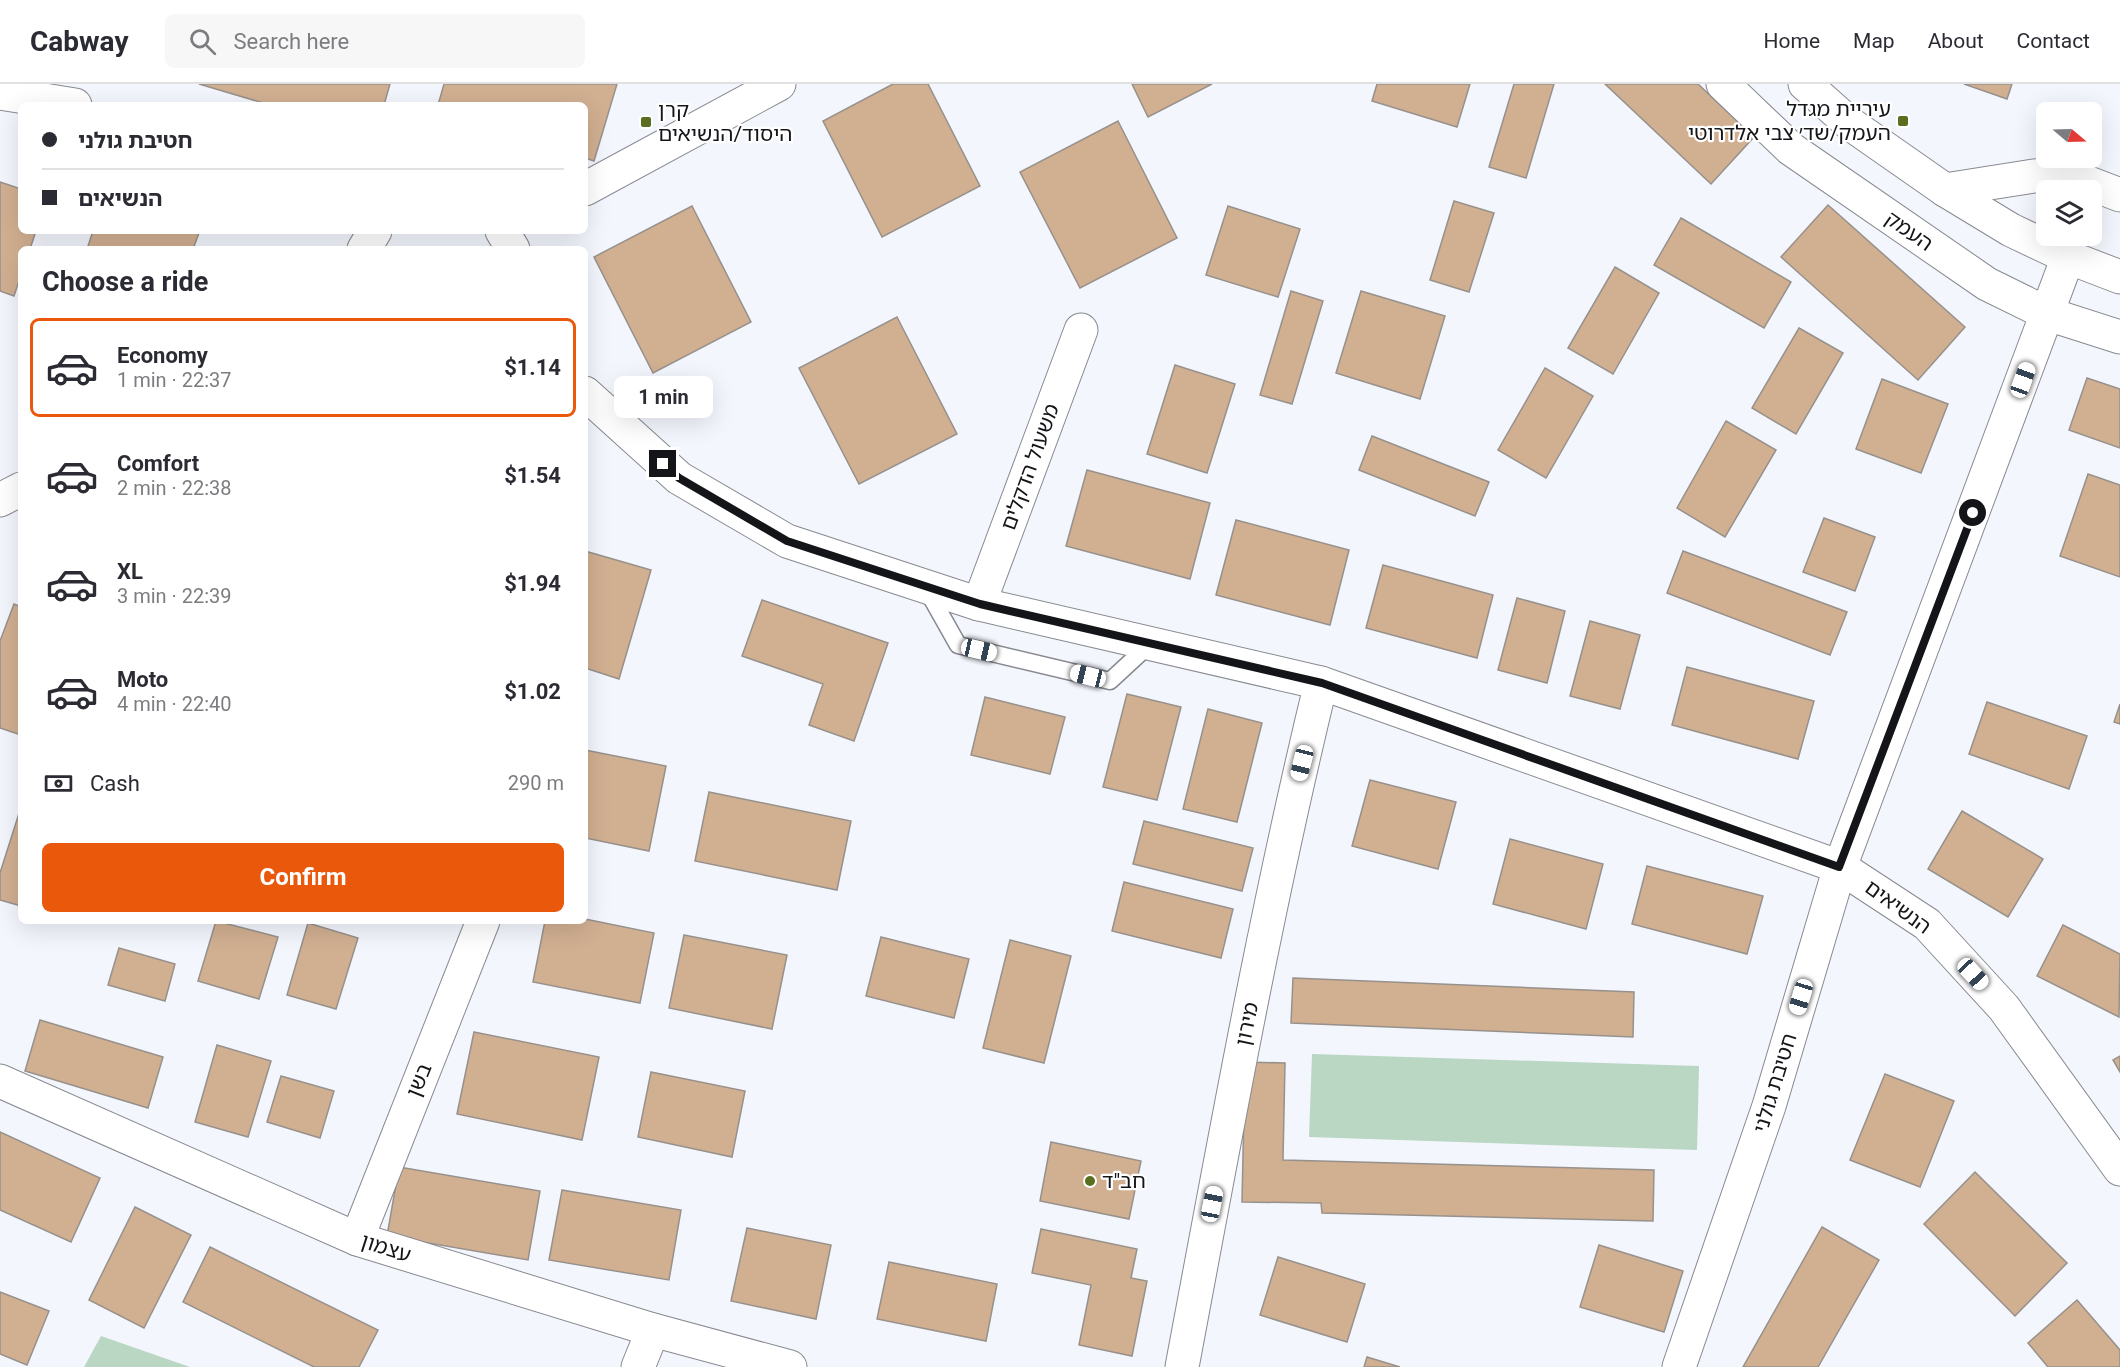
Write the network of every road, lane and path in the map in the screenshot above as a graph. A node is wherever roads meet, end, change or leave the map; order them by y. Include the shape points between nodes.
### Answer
1 (779, 84) edge
2 (1723, 84) edge
3 (1805, 84) edge
4 (0, 93) edge
5 (56, 102) edge
6 (588, 187) edge
7 (1945, 190) junction
8 (2120, 195) edge
9 (2068, 257) junction
10 (2120, 277) edge
11 (2048, 314) junction
12 (1081, 330) dead end
13 (2120, 337) edge
14 (588, 396) edge
15 (18, 491) edge
16 (0, 500) edge
17 (925, 586) junction
18 (980, 604) junction
19 (1150, 644) junction
20 (1322, 683) junction
21 (1839, 867) junction
22 (482, 924) edge
23 (0, 1081) edge
24 (2120, 1169) edge
25 (357, 1239) junction
26 (653, 1330) junction
27 (638, 1367) edge
28 (790, 1367) edge
29 (1182, 1367) edge
30 (1679, 1367) edge

1 - 6 street
2 - 11 street, העמק via 1791,149 1987,284
3 - 7 street via 1849,123
4 - 5 street
7 - 8 street via 2060,172
7 - 9 street via 2011,230
9 - 10 street
9 - 11 street, חטיבת גולני
11 - 13 street, העמק
11 - 21 street, חטיבת גולני
12 - 18 street, משעול הדקלים
14 - 17 street, הנשיאים via 679,478 787,541
15 - 16 street
17 - 18 street, הנשיאים
17 - 19 lane via 958,645 1110,681
18 - 19 street, הנשיאים
19 - 20 street, הנשיאים
20 - 21 street, הנשיאים
20 - 29 street, מירון via 1287,823
21 - 24 street, הנשיאים via 1927,924 2004,1008
21 - 30 street, חטיבת גולני via 1769,1106
22 - 25 street, בשן
23 - 25 street, עצמון
25 - 26 street, עצמון
26 - 27 street
26 - 28 street, עצמון

